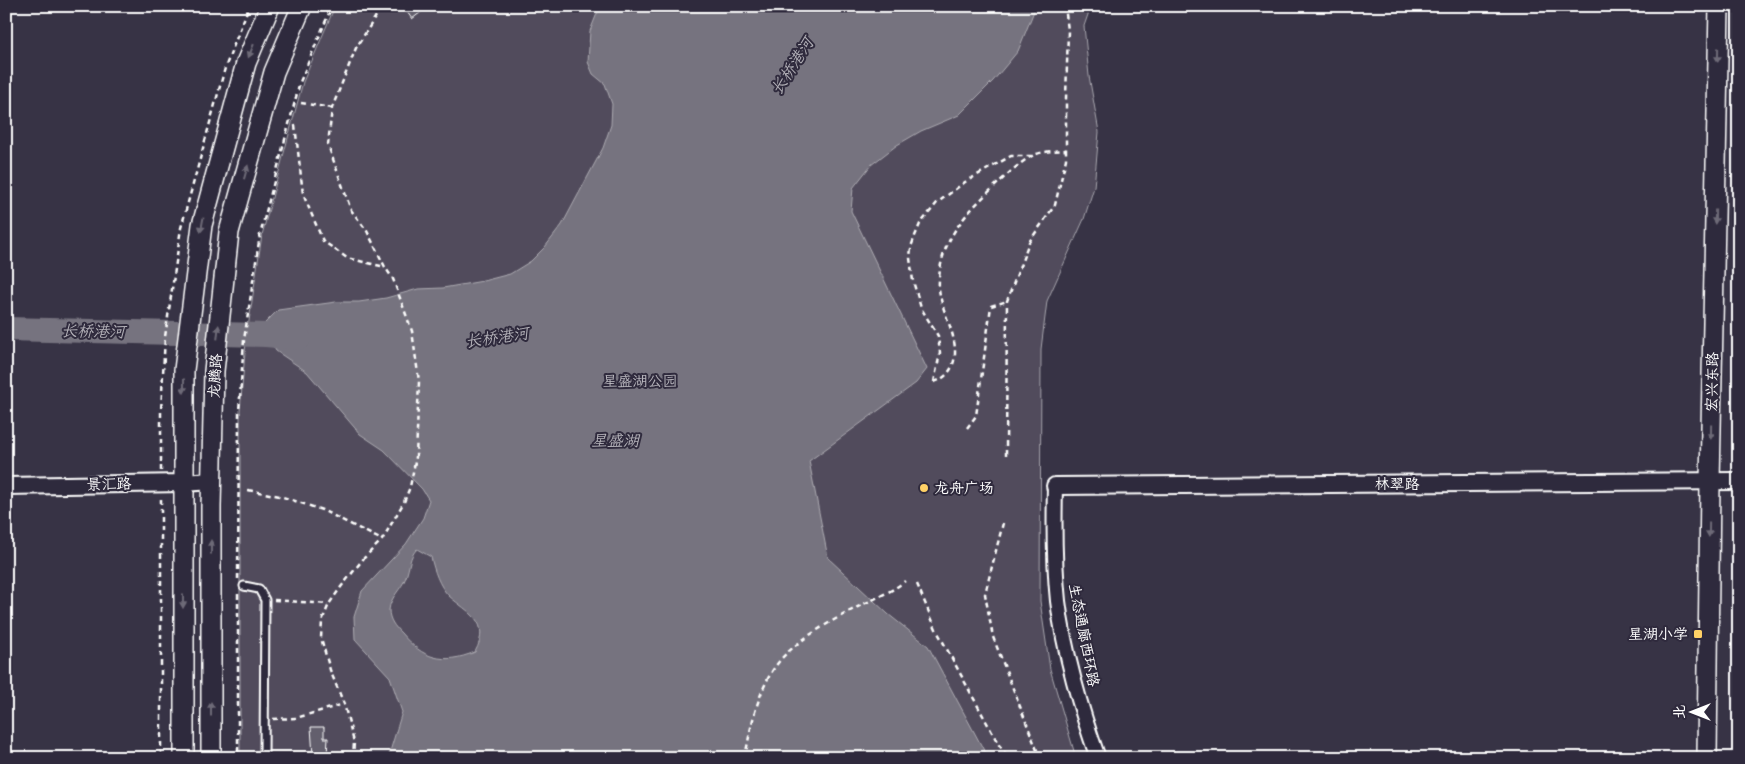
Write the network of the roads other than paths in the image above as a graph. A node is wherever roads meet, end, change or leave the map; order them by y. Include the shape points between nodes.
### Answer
1 (270, 6) edge
2 (1720, 6) edge
3 (300, 7) edge
4 (212, 481) junction
5 (1739, 481) edge
6 (1710, 482) junction
7 (184, 483) junction
8 (6, 486) edge
9 (1055, 486) joint
10 (241, 588) road end
11 (184, 758) edge
12 (211, 758) edge
13 (264, 758) edge
14 (1098, 758) edge
15 (1707, 758) edge

1 -> 7 main road, 龙腾路 via 246,64 202,225 184,370
2 -> 6 main road, 宏兴东路
4 -> 3 main road, 龙腾路 via 214,371 229,232 274,72
4 - 7 street, 景汇路
12 -> 4 main road, 龙腾路
5 - 6 street, 林翠路
6 - 9 street, 林翠路
6 -> 15 main road, 宏兴东路
7 - 8 street, 景汇路
7 -> 11 main road, 龙腾路
9 - 14 street, 生态通廊西环路 via 1058,603 1077,690
10 - 13 lane via 258,589 265,600

